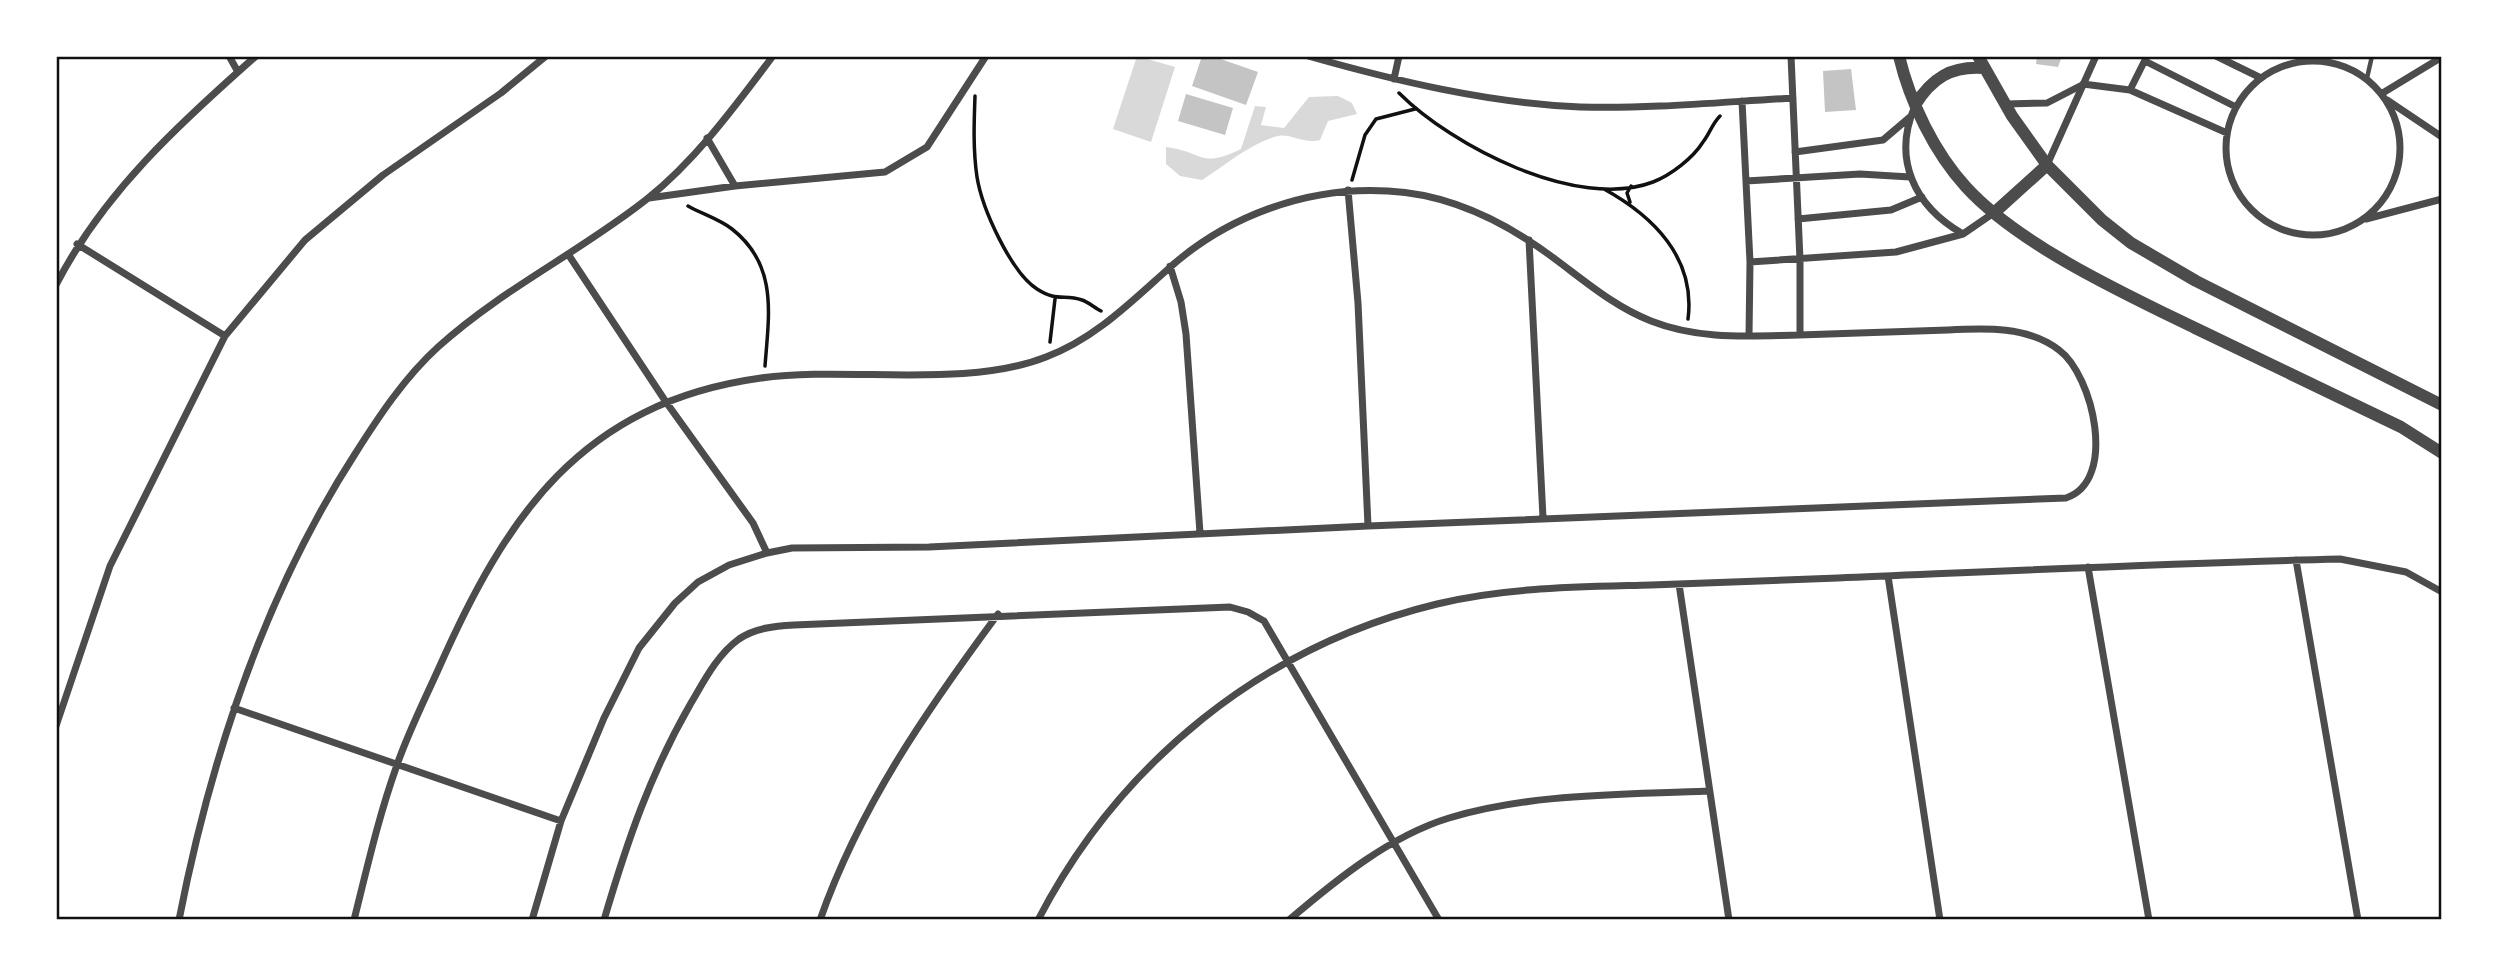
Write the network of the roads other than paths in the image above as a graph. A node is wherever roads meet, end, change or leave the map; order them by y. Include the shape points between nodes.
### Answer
1 (229, 56) edge
2 (256, 56) edge
3 (547, 56) edge
4 (773, 56) edge
5 (986, 56) edge
6 (1308, 56) edge
7 (1399, 56) edge
8 (1791, 56) edge
9 (1899, 56) edge
10 (2096, 56) edge
11 (2216, 56) edge
12 (2312, 56) edge
13 (2372, 56) edge
14 (2442, 57) edge
15 (2146, 58) edge
16 (2322, 61) junction
17 (1981, 62) edge
18 (237, 72) junction
19 (2261, 78) junction
20 (2367, 78) junction
21 (1394, 79) junction
22 (2083, 84) junction
23 (2130, 90) junction
24 (1793, 97) junction
25 (2383, 97) junction
26 (1742, 101) junction
27 (2006, 104) junction
28 (2236, 107) junction
29 (1913, 111) junction
30 (2227, 133) junction
31 (2442, 137) edge
32 (707, 138) junction
33 (1795, 152) junction
34 (2047, 165) junction
35 (1910, 177) junction
36 (1796, 179) junction
37 (1746, 181) junction
38 (735, 186) junction
39 (1348, 190) junction
40 (1922, 197) junction
41 (648, 198) junction
42 (2442, 199) edge
43 (1995, 212) junction
44 (1798, 219) junction
45 (2365, 219) junction
46 (1964, 234) junction
47 (1529, 240) junction
48 (77, 244) junction
49 (568, 254) junction
50 (1800, 260) junction
51 (1749, 262) junction
52 (1170, 266) junction
53 (56, 285) edge
54 (1800, 335) junction
55 (225, 336) junction
56 (1749, 337) junction
57 (666, 402) junction
58 (2442, 405) edge
59 (2442, 453) edge
60 (1543, 518) junction
61 (1368, 526) junction
62 (1200, 533) junction
63 (767, 553) junction
64 (2296, 560) junction
65 (2088, 568) junction
66 (1888, 576) junction
67 (1679, 584) junction
68 (2442, 592) edge
69 (998, 614) junction
70 (1288, 662) junction
71 (234, 708) junction
72 (56, 726) edge
73 (397, 764) junction
74 (1708, 791) junction
75 (561, 821) junction
76 (1394, 844) junction
77 (179, 920) edge
78 (354, 920) edge
79 (533, 920) edge
80 (604, 920) edge
81 (820, 920) edge
82 (1038, 920) edge
83 (1289, 920) edge
84 (1439, 920) edge
85 (1729, 920) edge
86 (1940, 920) edge
87 (2149, 920) edge
88 (2358, 920) edge

1 - 18 street
2 - 18 street
3 - 55 street via 502,93 383,175 305,240
4 - 32 street
5 - 38 street via 927,147 885,172
6 - 21 street
7 - 21 street
8 - 24 street
9 - 29 street
10 - 22 street
11 - 19 street
12 - 16 street
13 - 20 lane
14 - 25 street
15 - 23 street
15 - 28 street
16 - 19 street via 2290,64
16 - 20 street
17 - 27 street
17 - 29 street via 1935,79
18 - 48 street via 165,138
19 - 28 street
20 - 25 street
21 - 26 street via 1485,97 1580,107
22 - 23 street
22 - 27 street via 2047,103
22 - 34 street
23 - 30 street
24 - 26 street
24 - 33 street
25 - 31 street
25 - 45 street via 2399,130 2400,163 2388,194
26 - 37 street
27 - 34 street
28 - 30 street
29 - 33 street via 1883,140
29 - 35 street via 1905,147
29 - 43 street via 1966,187
30 - 45 street via 2229,173 2244,203 2270,225 2302,236 2335,234
32 - 38 street
32 - 41 street
33 - 36 street
34 - 43 street
34 - 58 street via 2102,220 2162,262
35 - 36 street via 1860,174
35 - 40 street
36 - 37 street
36 - 44 street
37 - 51 street
38 - 41 street
39 - 47 street via 1394,191 1438,199 1483,213
39 - 52 street via 1329,191 1253,214
39 - 61 street
40 - 44 street via 1891,210
40 - 46 street via 1948,225
41 - 49 street
42 - 45 street
43 - 46 street
43 - 59 street via 2091,275
44 - 50 street
46 - 50 street via 1896,252
47 - 56 street via 1619,306 1653,322 1686,332
47 - 60 street
48 - 53 street
48 - 55 street
49 - 57 street
49 - 71 street via 475,316 401,387 338,480 303,545 265,624
50 - 51 street
50 - 54 street
51 - 56 street
52 - 57 street via 1113,318 1048,356 1011,366 960,372 764,377
52 - 62 street via 1186,334
54 - 56 street
54 - 60 street via 2007,331 2043,339 2075,364 2085,387 2095,430 2095,464 2088,483 2076,496 2028,500
55 - 72 street via 110,566
57 - 63 street via 753,523
57 - 73 street via 592,444 545,485 520,517 464,610
60 - 61 street
61 - 62 street
62 - 63 street via 929,547 792,548
63 - 75 street via 729,565 698,582 639,648
64 - 65 street
64 - 68 street via 2375,564 2406,572
64 - 88 street
65 - 66 street
65 - 87 street
66 - 67 street
66 - 86 street
67 - 70 street via 1542,590 1438,603 1364,627
67 - 74 street
69 - 70 street via 1230,607 1264,621
69 - 80 street via 772,626 740,639 706,677 648,785
69 - 81 street via 926,711 873,800 837,872
70 - 76 street
70 - 82 street via 1240,689 1193,724 1156,761 1098,825
71 - 73 street
71 - 77 street via 215,767
73 - 75 street
73 - 78 street
74 - 76 street via 1496,806 1447,818
74 - 85 street
75 - 79 street
76 - 83 street via 1335,881
76 - 84 street

